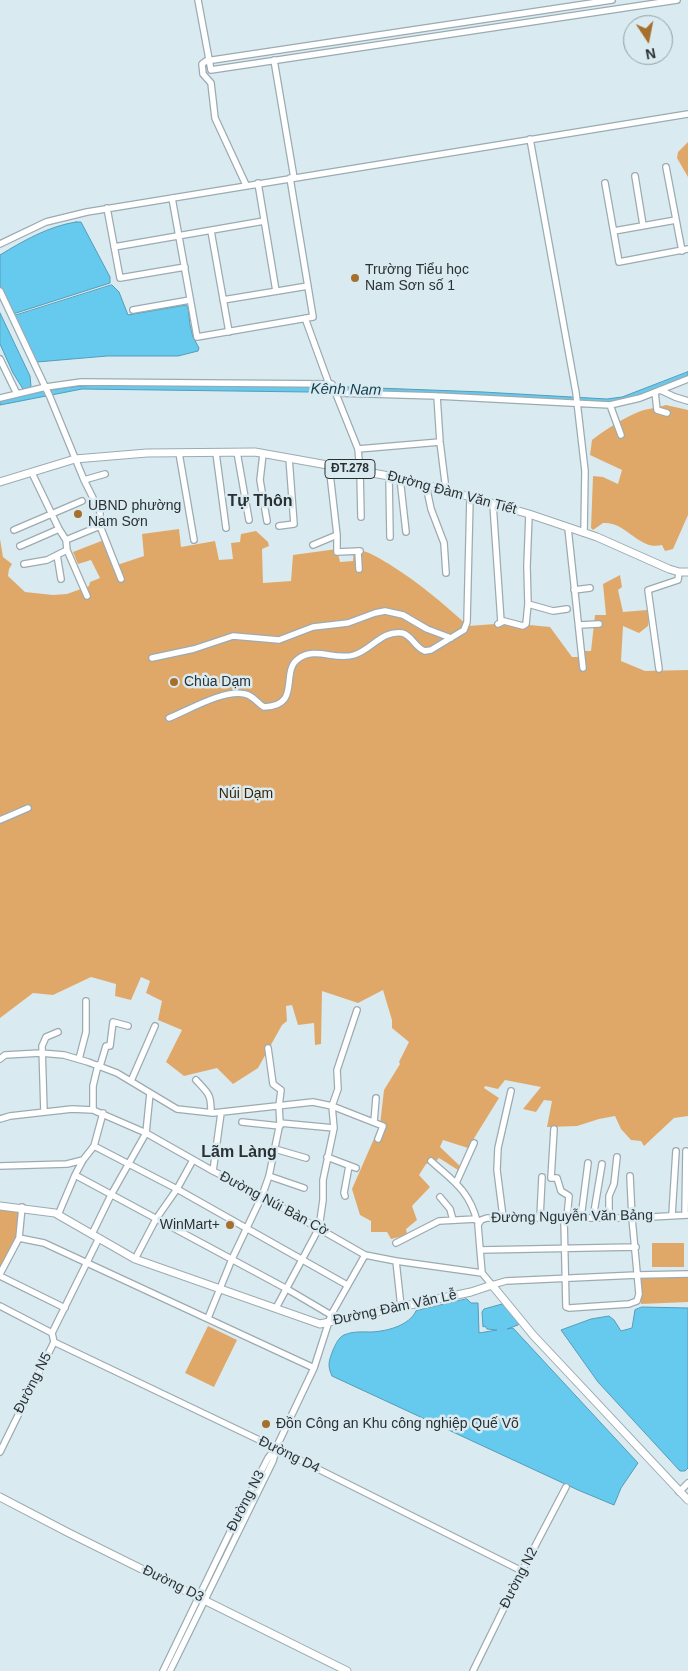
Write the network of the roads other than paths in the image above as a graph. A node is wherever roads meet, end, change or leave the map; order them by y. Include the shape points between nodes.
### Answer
1 (198, 0) edge
2 (612, 0) edge
3 (678, 0) edge
4 (550, 9) junction
5 (552, 19) junction
6 (209, 60) junction
7 (274, 60) junction
8 (688, 114) edge
9 (530, 139) junction
10 (666, 167) dead end
11 (635, 176) dead end
12 (292, 178) junction
13 (258, 183) junction
14 (604, 183) dead end
15 (246, 185) junction
16 (172, 198) junction
17 (107, 208) junction
18 (676, 220) junction
19 (264, 222) junction
20 (643, 225) junction
21 (211, 230) junction
22 (614, 231) junction
23 (179, 236) junction
24 (0, 244) edge
25 (114, 247) junction
26 (685, 250) edge
27 (185, 267) junction
28 (308, 286) junction
29 (0, 291) edge
30 (276, 291) junction
31 (190, 300) junction
32 (223, 300) junction
33 (133, 310) dead end
34 (305, 318) junction
35 (229, 332) junction
36 (0, 359) edge
37 (688, 379) edge
38 (331, 384) junction
39 (46, 387) junction
40 (657, 391) junction
41 (336, 393) junction
42 (17, 394) junction
43 (437, 396) junction
44 (0, 398) edge
45 (688, 400) edge
46 (577, 403) junction
47 (610, 405) junction
48 (667, 412) dead end
49 (621, 435) dead end
50 (440, 442) junction
51 (358, 449) junction
52 (238, 452) junction
53 (179, 453) junction
54 (216, 453) junction
55 (263, 454) junction
56 (289, 458) junction
57 (75, 459) junction
58 (329, 466) junction
59 (360, 471) junction
60 (32, 472) junction
61 (105, 474) dead end
62 (389, 476) junction
63 (400, 478) junction
64 (84, 480) junction
65 (0, 482) edge
66 (426, 485) junction
67 (446, 490) junction
68 (470, 498) junction
69 (82, 501) dead end
70 (493, 504) junction
71 (52, 514) junction
72 (529, 514) junction
73 (361, 517) dead end
74 (249, 520) dead end
75 (267, 521) dead end
76 (100, 526) junction
77 (279, 526) dead end
78 (226, 528) dead end
79 (568, 528) junction
80 (59, 529) junction
81 (14, 530) dead end
82 (406, 532) dead end
83 (584, 533) junction
84 (338, 535) junction
85 (390, 537) dead end
86 (66, 540) junction
87 (194, 540) dead end
88 (314, 545) dead end
89 (20, 546) dead end
90 (67, 550) junction
91 (56, 555) junction
92 (24, 564) dead end
93 (359, 569) dead end
94 (679, 572) junction
95 (688, 572) edge
96 (446, 573) dead end
97 (61, 579) dead end
98 (121, 579) dead end
99 (590, 588) dead end
100 (574, 590) junction
101 (87, 596) dead end
102 (528, 604) junction
103 (567, 609) dead end
104 (599, 624) dead end
105 (579, 625) junction
106 (451, 638) junction
107 (152, 658) dead end
108 (583, 668) dead end
109 (659, 668) dead end
110 (169, 718) dead end
111 (28, 808) dead end
112 (0, 820) edge
113 (86, 1001) dead end
114 (357, 1010) dead end
115 (128, 1026) dead end
116 (155, 1026) dead end
117 (58, 1032) dead end
118 (268, 1048) dead end
119 (42, 1053) junction
120 (0, 1059) edge
121 (79, 1059) junction
122 (99, 1066) junction
123 (196, 1080) dead end
124 (131, 1082) junction
125 (511, 1091) dead end
126 (150, 1093) junction
127 (376, 1098) dead end
128 (279, 1106) junction
129 (332, 1106) junction
130 (93, 1110) junction
131 (44, 1112) junction
132 (103, 1113) junction
133 (211, 1113) junction
134 (221, 1113) junction
135 (0, 1119) edge
136 (242, 1122) dead end
137 (374, 1122) junction
138 (280, 1124) junction
139 (334, 1128) junction
140 (554, 1129) dead end
141 (146, 1134) junction
142 (378, 1139) dead end
143 (474, 1143) dead end
144 (94, 1146) junction
145 (275, 1150) junction
146 (676, 1151) dead end
147 (686, 1151) dead end
148 (327, 1157) junction
149 (617, 1157) dead end
150 (306, 1158) dead end
151 (83, 1160) junction
152 (193, 1160) junction
153 (431, 1161) dead end
154 (588, 1163) dead end
155 (128, 1164) junction
156 (602, 1164) dead end
157 (0, 1166) edge
158 (350, 1166) junction
159 (356, 1168) dead end
160 (213, 1171) junction
161 (75, 1175) junction
162 (269, 1176) junction
163 (630, 1176) dead end
164 (542, 1177) dead end
165 (456, 1183) junction
166 (304, 1188) dead end
167 (177, 1189) junction
168 (111, 1195) junction
169 (262, 1196) junction
170 (345, 1196) dead end
171 (440, 1196) dead end
172 (0, 1206) edge
173 (22, 1207) junction
174 (58, 1215) junction
175 (672, 1215) junction
176 (686, 1215) edge
177 (503, 1217) junction
178 (540, 1217) junction
179 (566, 1218) junction
180 (582, 1218) junction
181 (593, 1218) junction
182 (609, 1218) junction
183 (632, 1218) junction
184 (156, 1220) junction
185 (453, 1220) junction
186 (477, 1222) junction
187 (247, 1228) junction
188 (319, 1228) junction
189 (92, 1234) junction
190 (19, 1238) junction
191 (99, 1238) junction
192 (396, 1243) dead end
193 (636, 1247) junction
194 (564, 1248) junction
195 (480, 1250) junction
196 (365, 1255) junction
197 (135, 1259) junction
198 (232, 1259) junction
199 (302, 1259) junction
200 (396, 1261) junction
201 (87, 1262) junction
202 (482, 1273) junction
203 (688, 1274) edge
204 (0, 1275) edge
205 (637, 1275) junction
206 (564, 1279) junction
207 (347, 1285) junction
208 (492, 1285) junction
209 (287, 1288) junction
210 (220, 1289) junction
211 (0, 1306) edge
212 (401, 1307) junction
213 (64, 1308) junction
214 (276, 1308) junction
215 (331, 1315) junction
216 (208, 1318) junction
217 (328, 1323) junction
218 (52, 1333) junction
219 (54, 1342) junction
220 (314, 1368) junction
221 (276, 1448) junction
222 (0, 1452) edge
223 (688, 1484) edge
224 (566, 1486) dead end
225 (679, 1492) junction
226 (0, 1497) edge
227 (688, 1500) edge
228 (522, 1571) junction
229 (202, 1598) junction
230 (163, 1671) edge
231 (170, 1671) edge
232 (347, 1671) edge
233 (473, 1671) edge

1 - 6 street
2 - 4 street
3 - 5 street
4 - 5 street
4 - 6 street
5 - 7 street
6 - 7 street via 211,70
6 - 15 street via 201,66 211,83 215,118
7 - 12 street
8 - 9 street
9 - 12 street
9 - 46 street
10 - 18 street
11 - 20 street
12 - 13 street
12 - 28 street
13 - 15 street
13 - 19 street
14 - 22 street
15 - 16 street
16 - 17 street
16 - 23 street
17 - 24 street via 46,222
17 - 25 street
18 - 20 street
18 - 26 street
19 - 21 street
19 - 30 street
20 - 22 street
21 - 23 street
21 - 32 street
22 - 26 street via 619,262
23 - 25 street
23 - 27 street
25 - 27 street via 120,278
27 - 31 street
28 - 30 street
28 - 34 street via 313,317
29 - 39 street
30 - 32 street
31 - 33 street
31 - 35 street via 197,337
32 - 35 street
34 - 35 street
34 - 38 street
36 - 42 street
37 - 40 street
38 - 39 street via 88,382
38 - 41 street
39 - 42 street
39 - 57 street
40 - 45 street
40 - 47 street via 626,403
40 - 48 street via 657,410
41 - 43 street
41 - 51 street
42 - 44 street
43 - 46 street
43 - 50 street
46 - 47 street
46 - 83 street via 585,471
47 - 49 street
50 - 51 street
50 - 67 street
51 - 59 street
52 - 54 main road, Đường Đàm Văn Tiết / ĐT.278
52 - 55 main road, Đường Đàm Văn Tiết / ĐT.278
52 - 74 street
53 - 54 main road, Đường Đàm Văn Tiết / ĐT.278
53 - 57 main road, Đường Đàm Văn Tiết / ĐT.278
53 - 87 street
54 - 78 street
55 - 56 main road, Đường Đàm Văn Tiết / ĐT.278
55 - 75 street via 260,480
56 - 58 main road, Đường Đàm Văn Tiết / ĐT.278
56 - 77 street via 294,524
57 - 60 main road, Đường Đàm Văn Tiết / ĐT.278
57 - 64 street
58 - 59 main road, Đường Đàm Văn Tiết / ĐT.278
58 - 84 street
59 - 62 main road, Đường Đàm Văn Tiết / ĐT.278
59 - 73 street
60 - 65 main road, Đường Đàm Văn Tiết / ĐT.278
60 - 71 street
61 - 64 street
62 - 63 main road, Đường Đàm Văn Tiết / ĐT.278
62 - 85 street
63 - 66 main road, Đường Đàm Văn Tiết / ĐT.278
63 - 82 street
64 - 76 street via 100,512
66 - 67 main road, Đường Đàm Văn Tiết / ĐT.278
66 - 96 street via 431,510 444,543
67 - 68 main road, Đường Đàm Văn Tiết / ĐT.278
68 - 70 main road, Đường Đàm Văn Tiết / ĐT.278
68 - 106 street via 467,622 466,628
69 - 71 street
70 - 72 main road, Đường Đàm Văn Tiết / ĐT.278
70 - 102 street via 500,623 525,626
71 - 80 street
71 - 81 street
72 - 79 main road, Đường Đàm Văn Tiết / ĐT.278
72 - 102 street
76 - 86 street
76 - 98 street
79 - 83 main road, Đường Đàm Văn Tiết / ĐT.278
79 - 100 street
80 - 86 street
80 - 89 street
83 - 94 main road, Đường Đàm Văn Tiết / ĐT.278
84 - 88 street
84 - 93 street via 337,552 359,551
86 - 90 street
90 - 91 street
90 - 101 street
91 - 92 street
91 - 97 street
94 - 95 main road, Đường Đàm Văn Tiết / ĐT.278
94 - 109 street via 678,580 648,590
99 - 100 street
100 - 105 street
102 - 103 street via 553,611
104 - 105 street
105 - 108 street
106 - 107 street via 426,629 403,614 385,611 348,623 313,628 279,640 233,636
106 - 110 street via 426,651 418,648 406,634 394,633 351,656 308,654 292,666 288,694 278,704 262,706 251,696 233,693
111 - 112 street
113 - 121 street via 86,1032
114 - 129 street via 337,1070 338,1089
115 - 122 street via 113,1022 110,1046 106,1046
116 - 124 street
117 - 119 street via 46,1037
118 - 128 street via 273,1084 281,1090
119 - 120 street via 5,1055
119 - 121 street
119 - 131 street
121 - 122 street
122 - 124 street
122 - 130 street via 93,1086
123 - 133 street via 210,1096
124 - 126 street
125 - 177 street via 498,1148 497,1170
126 - 133 street via 177,1110
126 - 141 street
127 - 137 street
128 - 129 street via 313,1102
128 - 134 street
128 - 138 street
129 - 137 street
129 - 139 street
130 - 131 street, Đường Núi Bàn Cờ
130 - 132 street, Đường Núi Bàn Cờ
131 - 135 street, Đường Núi Bàn Cờ
132 - 141 street, Đường Núi Bàn Cờ
132 - 144 street
133 - 134 street
134 - 160 street
136 - 138 street
137 - 142 street via 384,1126
138 - 139 street
138 - 145 street
139 - 148 street
140 - 179 street via 551,1178 557,1178 560,1191 569,1196
141 - 152 street, Đường Núi Bàn Cờ
141 - 155 street
143 - 165 street
144 - 151 street
144 - 155 street
145 - 150 street
145 - 162 street
146 - 175 street
147 - 176 street
148 - 158 street
148 - 188 street
149 - 182 street via 609,1196
151 - 157 street via 67,1164
151 - 161 street
152 - 160 street, Đường Núi Bàn Cờ
152 - 167 street
153 - 165 street
154 - 180 street
155 - 167 street
155 - 168 street
156 - 181 street
158 - 159 street
158 - 170 street
160 - 169 street, Đường Núi Bàn Cờ
161 - 168 street
161 - 174 street
162 - 166 street
162 - 169 street
163 - 183 street
164 - 178 street
165 - 186 street via 465,1192
167 - 184 street
167 - 187 street
168 - 184 street
168 - 189 street
169 - 187 street
169 - 188 street, Đường Núi Bàn Cờ
171 - 185 street via 450,1209
172 - 173 main road, Đường Đàm Văn Lễ
173 - 174 main road, Đường Đàm Văn Lễ
173 - 190 street
174 - 189 main road, Đường Đàm Văn Lễ
175 - 176 street, Đường Nguyễn Văn Bảng
175 - 183 street, Đường Nguyễn Văn Bảng
177 - 178 street, Đường Nguyễn Văn Bảng
177 - 186 street, Đường Nguyễn Văn Bảng
178 - 179 street, Đường Nguyễn Văn Bảng
179 - 180 street, Đường Nguyễn Văn Bảng
179 - 194 street
180 - 181 street, Đường Nguyễn Văn Bảng
181 - 182 street, Đường Nguyễn Văn Bảng
182 - 183 street, Đường Nguyễn Văn Bảng
183 - 193 street
184 - 197 street
184 - 198 street
185 - 186 street
185 - 192 street via 439,1221
186 - 195 street, Đường Nguyễn Văn Bảng
187 - 198 street
187 - 199 street
188 - 196 street, Đường Núi Bàn Cờ
188 - 199 street
189 - 191 main road, Đường Đàm Văn Lễ
190 - 201 street via 44,1242
190 - 204 street
191 - 197 main road, Đường Đàm Văn Lễ
191 - 201 street
193 - 194 street
193 - 205 street
194 - 195 street
194 - 206 street
195 - 202 street, Đường Nguyễn Văn Bảng
196 - 200 street, Đường Núi Bàn Cờ
196 - 207 street, Đường N3
197 - 210 main road, Đường Đàm Văn Lễ
198 - 209 street
198 - 210 street
199 - 207 street
199 - 209 street
200 - 202 street, Đường Núi Bàn Cờ
200 - 212 street
201 - 213 street
201 - 216 street
202 - 208 street
203 - 205 street
204 - 213 street
205 - 206 street
205 - 206 street via 639,1294 636,1302 569,1308 566,1307
206 - 208 street via 506,1281
207 - 215 street, Đường N3
208 - 212 main road, Đường Đàm Văn Lễ
208 - 225 main road
209 - 214 street
209 - 215 street
210 - 214 main road, Đường Đàm Văn Lễ
210 - 216 street
211 - 218 street
212 - 217 main road, Đường Đàm Văn Lễ
213 - 218 street
214 - 217 main road, Đường Đàm Văn Lễ via 320,1324
215 - 217 street, Đường N3
216 - 220 street
217 - 220 street, Đường N3
218 - 219 street
219 - 221 street, Đường D4
219 - 222 street, Đường N5
220 - 221 street, Đường N3
221 - 228 street, Đường D4
221 - 229 street, Đường N3 via 273,1461
223 - 225 street
224 - 228 street, Đường N2
225 - 227 main road
226 - 229 main road, Đường D3
228 - 233 street, Đường N2
229 - 230 street, Đường N3
229 - 231 street, Đường N3
229 - 232 main road, Đường D3

